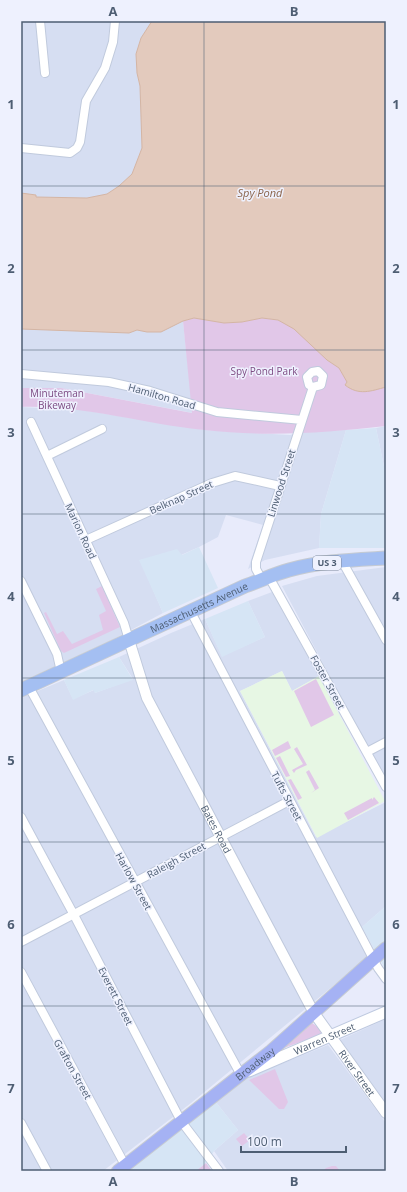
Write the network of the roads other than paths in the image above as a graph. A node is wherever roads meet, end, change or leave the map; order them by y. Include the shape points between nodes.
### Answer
1 (40, 21) edge
2 (115, 21) edge
3 (45, 73) dead end
4 (21, 148) edge
5 (21, 374) edge
6 (313, 387) dead end
7 (302, 420) junction
8 (31, 422) dead end
9 (102, 429) dead end
10 (47, 456) junction
11 (280, 486) junction
12 (86, 540) junction
13 (386, 558) edge
14 (342, 561) junction
15 (265, 578) junction
16 (21, 581) edge
17 (191, 612) junction
18 (129, 640) junction
19 (386, 640) edge
20 (61, 672) junction
21 (25, 688) edge
22 (386, 742) edge
23 (367, 752) junction
24 (386, 787) edge
25 (289, 801) junction
26 (21, 817) edge
27 (220, 837) junction
28 (134, 882) junction
29 (74, 914) junction
30 (21, 942) edge
31 (386, 948) edge
32 (374, 960) junction
33 (21, 972) edge
34 (386, 979) edge
35 (386, 1012) edge
36 (314, 1013) junction
37 (331, 1037) junction
38 (241, 1075) junction
39 (386, 1111) edge
40 (181, 1121) junction
41 (21, 1123) edge
42 (122, 1168) edge
43 (47, 1171) edge
44 (219, 1171) edge

1 - 3 street
2 - 4 street via 113,42 105,68 86,101 77,148 70,153
5 - 7 street, Hamilton Road via 108,382 150,391 217,412
6 - 7 street, Linwood Street
7 - 11 street, Linwood Street
8 - 10 street, Marion Road
9 - 10 street
10 - 12 street, Marion Road
11 - 12 street, Belknap Street via 235,476 212,483
11 - 15 street, Linwood Street via 256,562 256,569
12 - 18 street, Marion Road via 124,623
13 - 14 highway, Massachusetts Avenue / US 3
14 - 15 highway, Massachusetts Avenue / US 3 via 303,567
14 - 19 street
15 - 17 highway, Massachusetts Avenue / US 3
15 - 23 street, Foster Street
16 - 20 street via 57,654
17 - 18 highway, Massachusetts Avenue / US 3
17 - 25 street, Tufts Street
18 - 20 highway, Massachusetts Avenue / US 3
18 - 27 street, Bates Road via 147,698
20 - 21 highway, Massachusetts Avenue / US 3
21 - 28 street, Harlow Street
22 - 23 street
23 - 24 street, Foster Street
25 - 27 street, Raleigh Street
25 - 32 street, Tufts Street
26 - 29 street, Everett Street
27 - 28 street, Raleigh Street
27 - 36 street, Bates Road
28 - 29 street, Raleigh Street
28 - 38 street, Harlow Street
29 - 30 street, Raleigh Street
29 - 40 street, Everett Street
31 - 32 main road, Broadway
32 - 34 street, Tufts Street
32 - 36 main road, Broadway
33 - 42 street, Grafton Street
35 - 37 main road, Warren Street
36 - 37 street, River Street
36 - 38 main road, Broadway
37 - 38 main road, Warren Street
37 - 39 street, River Street
38 - 40 main road, Broadway
40 - 42 main road, Broadway
40 - 44 street, Everett Street
41 - 43 street

